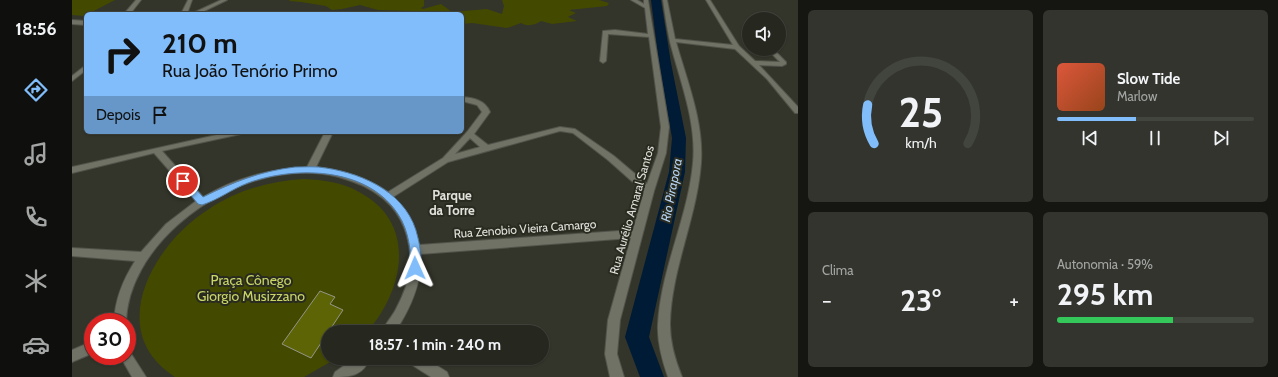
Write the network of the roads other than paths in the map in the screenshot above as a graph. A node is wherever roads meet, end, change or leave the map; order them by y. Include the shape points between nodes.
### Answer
1 (139, 0) edge
2 (190, 0) edge
3 (225, 0) edge
4 (633, 0) edge
5 (665, 0) edge
6 (708, 0) edge
7 (646, 3) edge
8 (129, 12) edge
9 (185, 12) edge
10 (198, 12) edge
11 (72, 22) edge
12 (84, 23) edge
13 (651, 36) junction
14 (672, 40) junction
15 (737, 46) junction
16 (778, 56) edge
17 (603, 61) dead end
18 (754, 63) junction
19 (84, 69) edge
20 (72, 79) edge
21 (464, 99) edge
22 (798, 111) edge
23 (232, 134) edge
24 (328, 134) edge
25 (470, 134) junction
26 (486, 148) junction
27 (156, 150) junction
28 (445, 160) junction
29 (72, 170) edge
30 (310, 170) junction
31 (649, 191) junction
32 (388, 196) junction
33 (202, 202) junction
34 (637, 234) junction
35 (415, 250) junction
36 (72, 252) edge
37 (143, 257) junction
38 (121, 313) edge
39 (392, 325) edge
40 (84, 351) edge
41 (72, 356) edge
42 (132, 365) edge
43 (357, 365) edge
44 (424, 365) edge
45 (139, 377) edge
46 (340, 377) edge
47 (442, 377) edge
48 (617, 377) edge
49 (675, 377) edge

1 - 8 street
2 - 9 street
3 - 10 street
4 - 7 street
5 - 14 street
6 - 15 street
7 - 13 street, Rua Aurélio Amaral Santos
11 - 12 street
13 - 17 street via 605,32
13 - 31 street, Rua Aurélio Amaral Santos via 665,128 662,153
14 - 15 street
14 - 49 street via 693,117 697,163 667,295 664,325 670,364
15 - 18 street
16 - 18 street via 784,63
18 - 22 street
19 - 20 street
21 - 25 street via 479,102 485,106 486,112
23 - 27 street
24 - 30 street
25 - 26 street
25 - 28 street
26 - 28 street
26 - 31 street via 547,131 575,131
27 - 29 street
27 - 33 street
28 - 32 street
30 - 32 street via 359,179
30 - 33 street via 280,172 248,180
31 - 34 street, Rua Aurélio Amaral Santos
32 - 35 street via 406,220
33 - 37 street via 170,226
34 - 35 street, Rua Zenobio Vieira Camargo
34 - 48 street, Rua Aurélio Amaral Santos via 614,320 611,354
35 - 39 street via 412,286 405,305
36 - 37 street
37 - 38 street via 127,287
40 - 41 street
42 - 45 street
43 - 46 street
44 - 47 street

